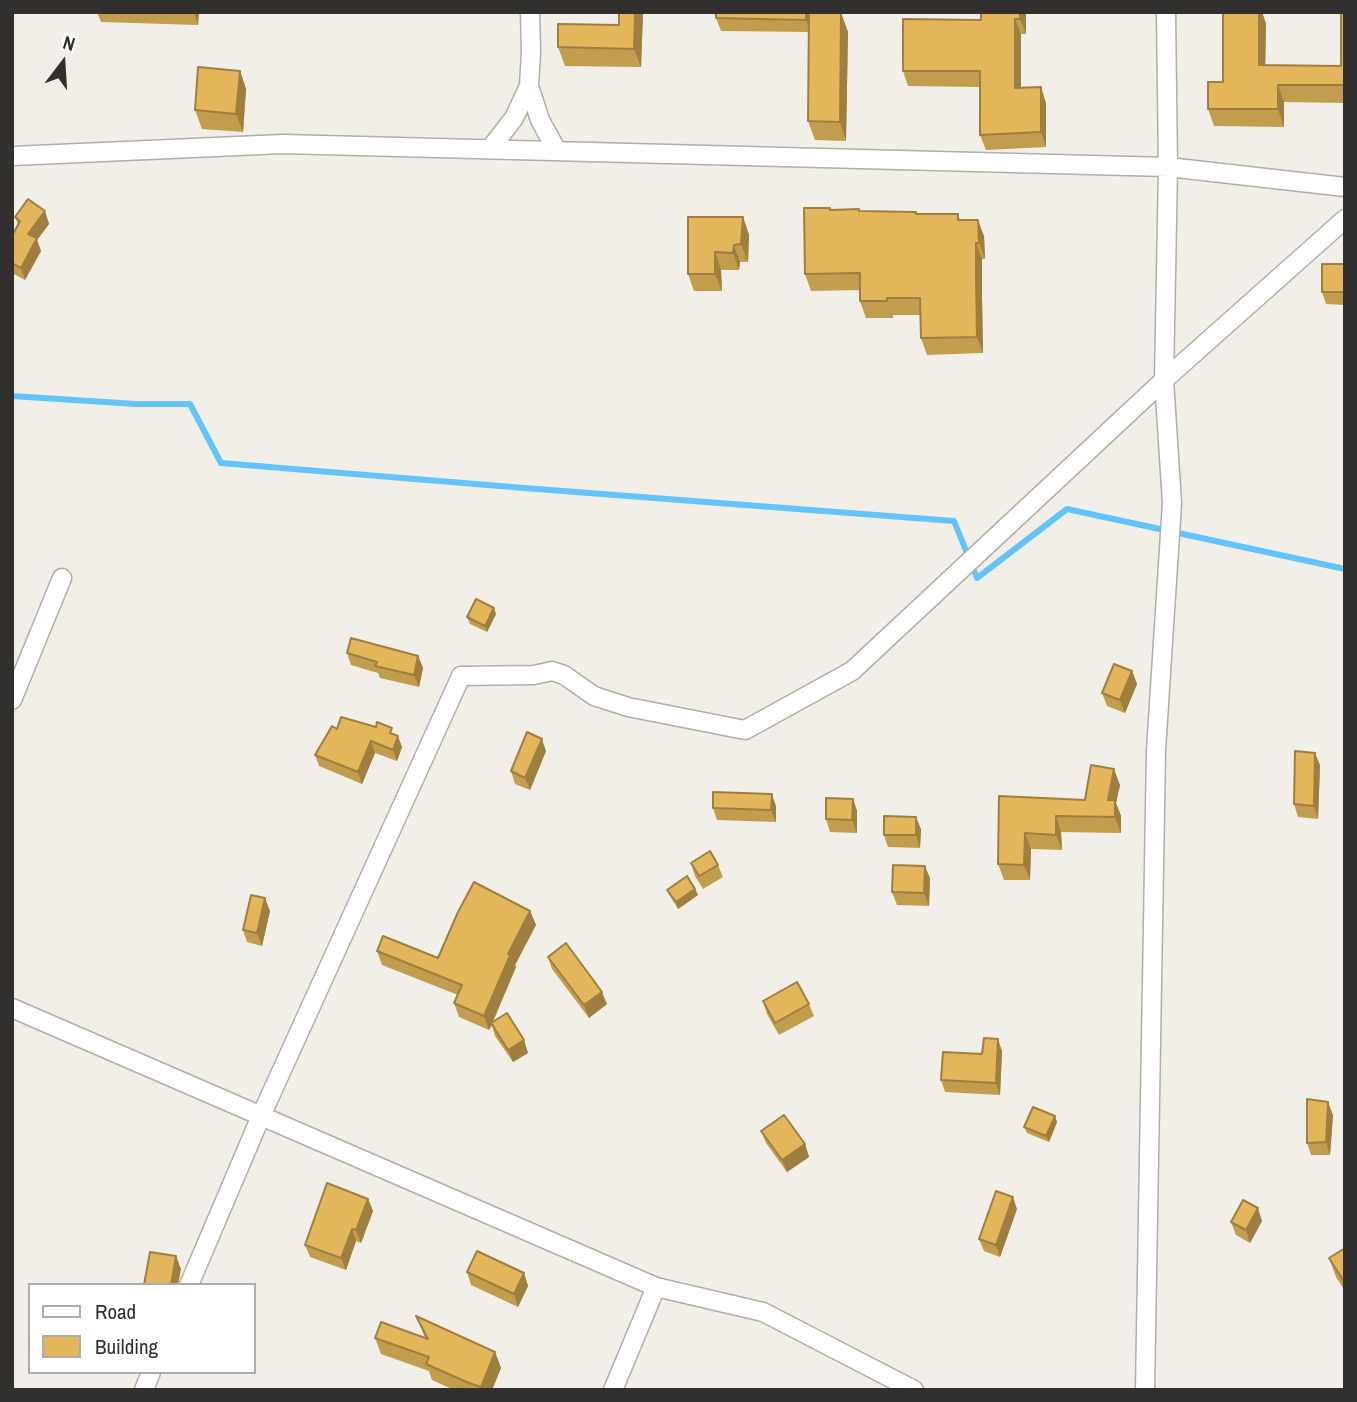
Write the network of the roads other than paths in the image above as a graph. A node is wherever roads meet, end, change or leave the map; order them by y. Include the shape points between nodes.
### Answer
1 (530, 12) edge
2 (1166, 12) edge
3 (528, 86) junction
4 (490, 149) junction
5 (557, 151) junction
6 (12, 156) edge
7 (1168, 167) junction
8 (1345, 187) edge
9 (1345, 219) edge
10 (1164, 380) junction
11 (62, 578) dead end
12 (12, 700) edge
13 (12, 1008) edge
14 (261, 1116) junction
15 (190, 1283) edge
16 (656, 1287) junction
17 (613, 1390) edge
18 (914, 1390) edge
19 (1145, 1390) edge

1 - 3 street
2 - 7 street
3 - 4 street via 514,118
3 - 5 street
4 - 5 street
4 - 6 street via 282,144
5 - 7 street
7 - 8 street
7 - 10 street
9 - 10 street
10 - 14 street via 852,671 745,730 628,707 594,696 552,671 461,676
10 - 19 street via 1172,503 1156,750
11 - 12 street
13 - 14 street
14 - 15 street
14 - 16 street
16 - 17 street
16 - 18 street via 763,1312

